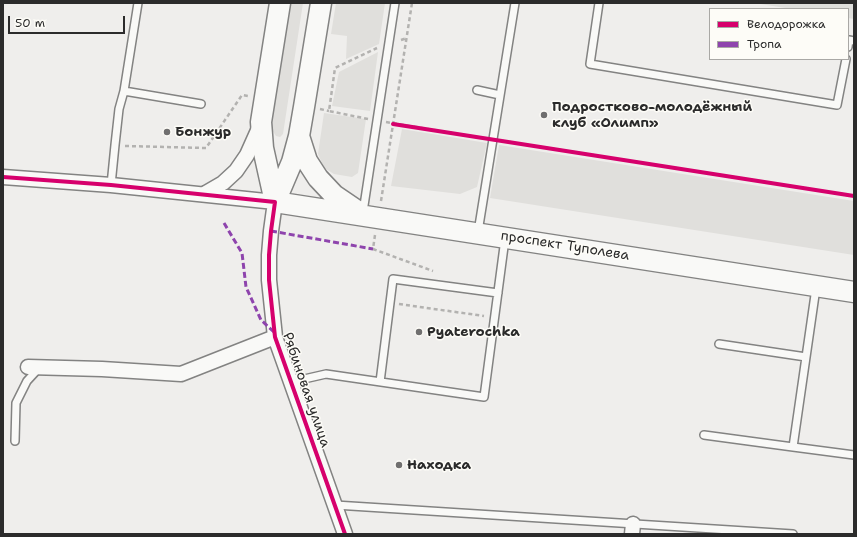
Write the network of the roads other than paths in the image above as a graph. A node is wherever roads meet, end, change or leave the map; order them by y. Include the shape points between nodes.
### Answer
1 (138, 3) edge
2 (280, 3) edge
3 (321, 3) edge
4 (396, 3) edge
5 (515, 3) edge
6 (599, 3) edge
7 (846, 60) edge
8 (477, 90) dead end
9 (124, 91) junction
10 (500, 95) junction
11 (201, 104) dead end
12 (261, 122) junction
13 (299, 136) junction
14 (3, 177) edge
15 (111, 185) junction
16 (204, 194) junction
17 (276, 202) junction
18 (362, 214) junction
19 (478, 233) junction
20 (505, 237) junction
21 (816, 286) junction
22 (854, 292) edge
23 (498, 293) junction
24 (275, 338) junction
25 (719, 344) dead end
26 (806, 357) junction
27 (34, 368) joint
28 (291, 382) junction
29 (380, 382) junction
30 (704, 434) dead end
31 (15, 441) dead end
32 (793, 447) junction
33 (854, 455) edge
34 (335, 505) junction
35 (633, 529) edge
36 (345, 534) edge
37 (793, 534) edge

1 - 9 lane
2 - 12 main road
3 - 13 main road
4 - 18 lane
5 - 10 lane
6 - 7 lane via 590,64 837,105
8 - 10 lane
9 - 11 lane
9 - 15 lane via 114,145
10 - 19 lane
12 - 16 street via 248,155 236,171 223,184
12 - 17 main road via 263,148
13 - 17 main road
13 - 18 main road via 307,161 318,178 334,195
14 - 15 street
15 - 16 street
16 - 17 street
17 - 18 main road, проспект Туполева
17 - 24 street, Рябиновая улица via 269,268
18 - 19 main road, проспект Туполева
19 - 20 main road, проспект Туполева
20 - 21 main road, проспект Туполева
20 - 23 lane
21 - 22 main road, проспект Туполева
21 - 26 lane
23 - 29 lane via 393,279
23 - 29 lane via 484,397
24 - 27 street via 181,374
24 - 28 street, Рябиновая улица
25 - 26 lane
26 - 32 lane
27 - 31 lane via 16,403
28 - 29 lane via 326,374
28 - 34 street, Рябиновая улица
30 - 32 lane
32 - 33 lane
34 - 35 lane
34 - 36 street, Рябиновая улица
35 - 37 lane

